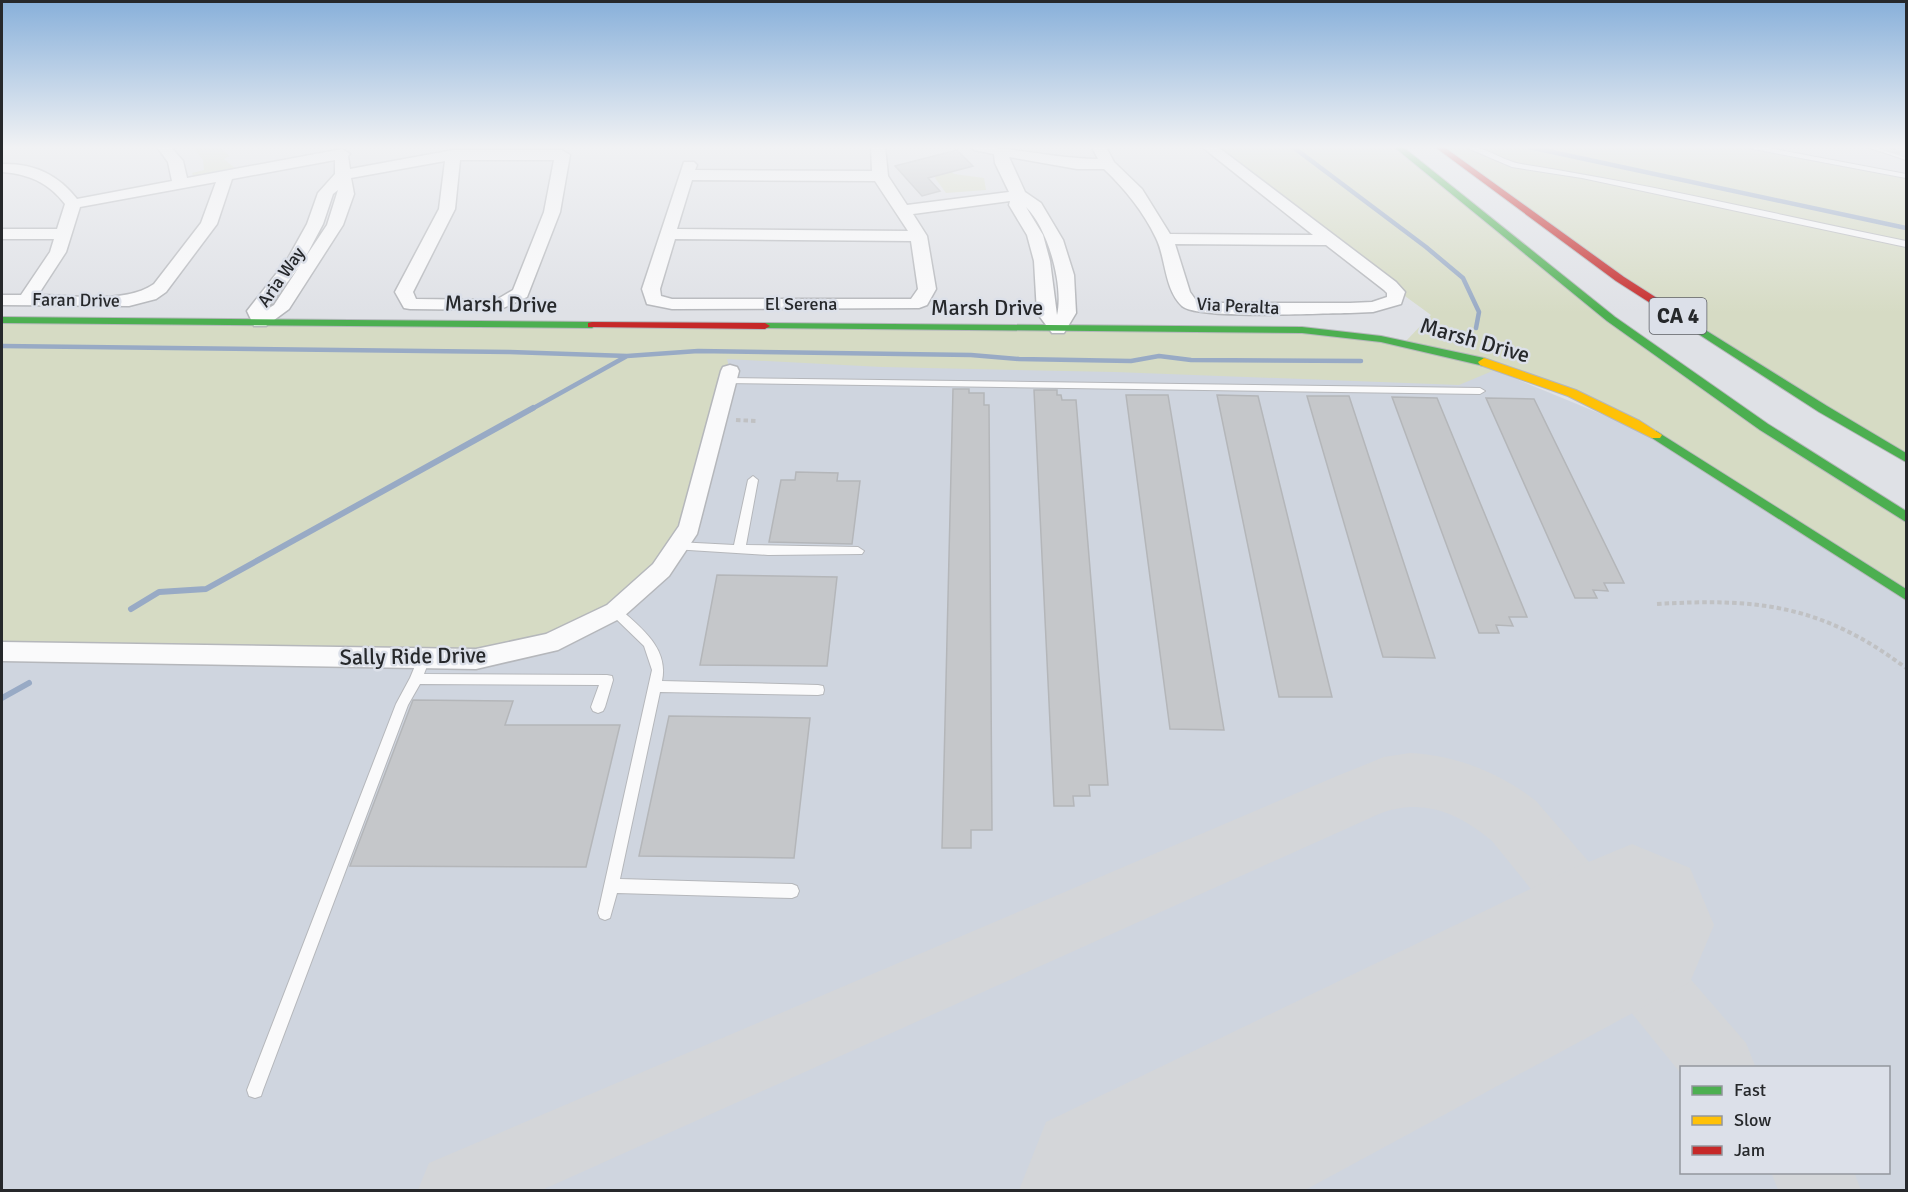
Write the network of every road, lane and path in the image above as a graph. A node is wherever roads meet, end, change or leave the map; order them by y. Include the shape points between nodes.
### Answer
1 (80, 203) edge
2 (216, 203) edge
3 (343, 203) edge
4 (448, 203) edge
5 (553, 203) edge
6 (678, 203) edge
7 (896, 203) edge
8 (966, 203) edge
9 (1030, 203) edge
10 (1143, 203) edge
11 (1280, 203) edge
12 (1449, 203) edge
13 (1466, 203) edge
14 (1515, 203) edge
15 (1709, 203) edge
16 (73, 204) joint
17 (901, 212) junction
18 (2, 234) edge
19 (64, 234) junction
20 (669, 234) junction
21 (919, 236) junction
22 (1165, 239) junction
23 (1328, 240) junction
24 (1906, 244) edge
25 (1526, 251) junction
26 (2, 300) edge
27 (26, 300) junction
28 (2, 320) edge
29 (260, 322) junction
30 (1058, 329) junction
31 (729, 376) joint
32 (1480, 391) dead end
33 (1906, 458) edge
34 (753, 480) dead end
35 (1906, 517) edge
36 (677, 546) junction
37 (739, 550) junction
38 (858, 551) dead end
39 (1906, 595) edge
40 (1657, 604) dead end
41 (615, 611) junction
42 (2, 652) edge
43 (420, 668) junction
44 (1906, 668) edge
45 (654, 686) junction
46 (819, 690) dead end
47 (598, 707) dead end
48 (610, 886) junction
49 (792, 891) dead end
50 (605, 913) dead end
51 (255, 1090) dead end

1 - 16 street
2 - 27 street, Faran Drive via 209,224 160,288 150,295 129,301
3 - 29 street, Aria Way via 334,225 280,309
4 - 5 street via 404,292 410,304 499,305 521,293
6 - 20 street, El Serena
7 - 17 street, El Serena
8 - 17 street
9 - 30 street via 1055,240 1065,274 1067,313
10 - 22 street, Via Peralta
11 - 23 street
12 - 25 main road via 1485,232
13 - 25 main road, CA 4
14 - 33 main road, CA 4 via 1620,279
15 - 24 lane
16 - 19 street
17 - 21 street, El Serena
18 - 19 street
19 - 27 street via 50,267
20 - 21 street
20 - 21 street, El Serena via 650,296 672,304 921,301 927,289
22 - 23 street
22 - 23 street, Via Peralta via 1184,299 1197,307 1350,308 1387,304 1396,297 1390,286
25 - 35 main road, CA 4 via 1611,319 1718,396
26 - 27 street, Faran Drive
28 - 29 main road, Marsh Drive
29 - 30 main road, Marsh Drive
30 - 39 main road, Marsh Drive via 1345,332 1451,352 1502,367 1610,410 1669,442
31 - 32 lane
31 - 36 street, Sally Ride Drive via 689,528
34 - 37 lane
36 - 37 lane
36 - 41 street, Sally Ride Drive via 661,570
37 - 38 lane
40 - 44 path via 1763,603 1815,615 1860,635
41 - 43 street, Sally Ride Drive via 550,643
41 - 45 lane via 649,643 658,670
42 - 43 street, Sally Ride Drive
43 - 47 lane via 607,680
43 - 51 lane via 402,704
45 - 46 lane
45 - 48 lane
48 - 49 lane
48 - 50 lane

